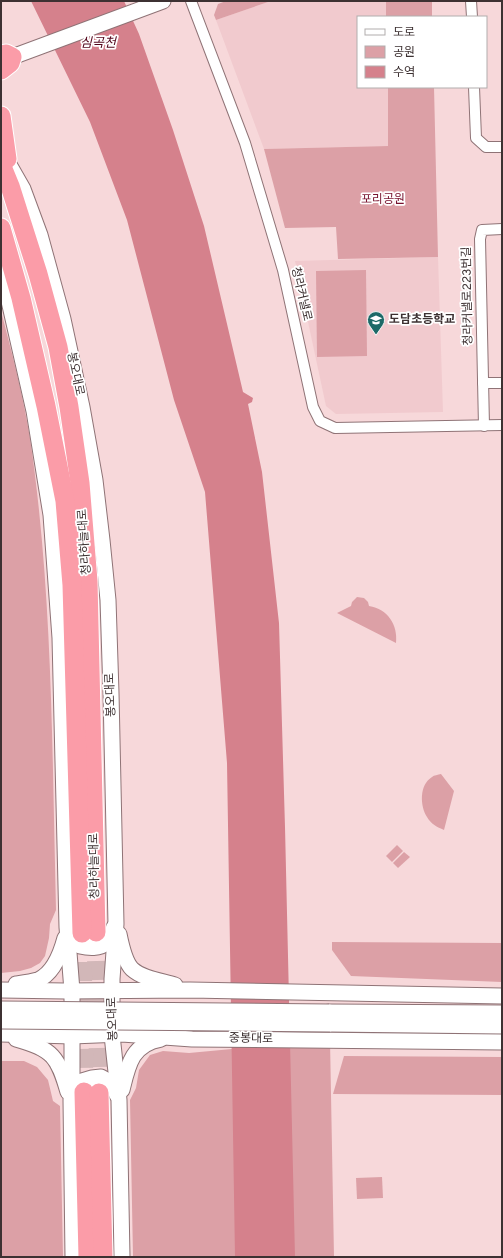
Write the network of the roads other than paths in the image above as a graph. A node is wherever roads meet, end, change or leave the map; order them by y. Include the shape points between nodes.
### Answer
1 (191, 1) edge
2 (471, 1) edge
3 (159, 3) edge
4 (472, 16) edge
5 (5, 61) edge
6 (474, 88) edge
7 (1, 116) edge
8 (502, 147) edge
9 (3, 157) edge
10 (1, 228) edge
11 (502, 229) edge
12 (40, 235) junction
13 (1, 275) edge
14 (63, 375) junction
15 (483, 383) junction
16 (502, 383) edge
17 (484, 426) junction
18 (502, 426) edge
19 (116, 924) junction
20 (82, 931) junction
21 (1, 989) edge
22 (112, 990) junction
23 (190, 990) junction
24 (72, 991) junction
25 (502, 996) edge
26 (1, 1009) edge
27 (502, 1013) edge
28 (330, 1018) junction
29 (1, 1021) edge
30 (502, 1026) edge
31 (112, 1035) junction
32 (1, 1036) edge
33 (72, 1036) junction
34 (192, 1039) junction
35 (502, 1042) edge
36 (85, 1095) junction
37 (119, 1100) junction
38 (73, 1257) edge
39 (88, 1257) edge
40 (103, 1257) edge
41 (122, 1257) edge

1 - 17 street, 청라커낼로 via 245,143 283,270 313,407 320,421 335,428
2 - 4 street
3 - 5 main road
6 - 8 street via 476,138 486,147
7 - 9 highway, 청라하늘대로
9 - 12 main road, 봉오대로 via 23,189
9 - 14 highway, 청라하늘대로 via 38,274
10 - 20 highway, 청라하늘대로 via 21,298 46,406 64,501 72,585
11 - 15 street, 청라커낼로223번길 via 482,230 480,239
12 - 14 highway
12 - 19 main road, 봉오대로 via 63,319 82,407 101,532 108,600
13 - 20 main road via 34,411 51,515
14 - 20 highway, 청라하늘대로 via 80,483 88,580
15 - 16 street
15 - 17 street, 청라커낼로223번길
17 - 18 street, 청라커낼로
19 - 20 main road via 106,943 89,948 80,946
19 - 22 main road, 봉오대로
19 - 23 main road via 123,951 131,968 142,975
20 - 21 main road via 50,971 39,979
20 - 24 main road
21 - 24 main road
22 - 23 main road
22 - 24 main road
22 - 31 main road, 봉오대로
23 - 25 main road
24 - 33 main road
26 - 28 main road, 중봉대로, bridge
27 - 28 main road, 중봉대로
28 - 29 main road, 중봉대로, bridge
28 - 30 main road, 중봉대로
31 - 33 main road, 중봉대로
31 - 34 main road, 중봉대로
31 - 37 main road, 봉오대로
32 - 33 main road, 중봉대로
32 - 36 main road via 46,1050
33 - 36 main road via 72,1080
34 - 35 main road, 중봉대로
34 - 37 main road via 149,1042 138,1050 129,1064
36 - 37 main road via 82,1081 101,1077 112,1083
36 - 38 main road
36 - 39 highway
36 - 40 highway
37 - 41 main road, 봉오대로

